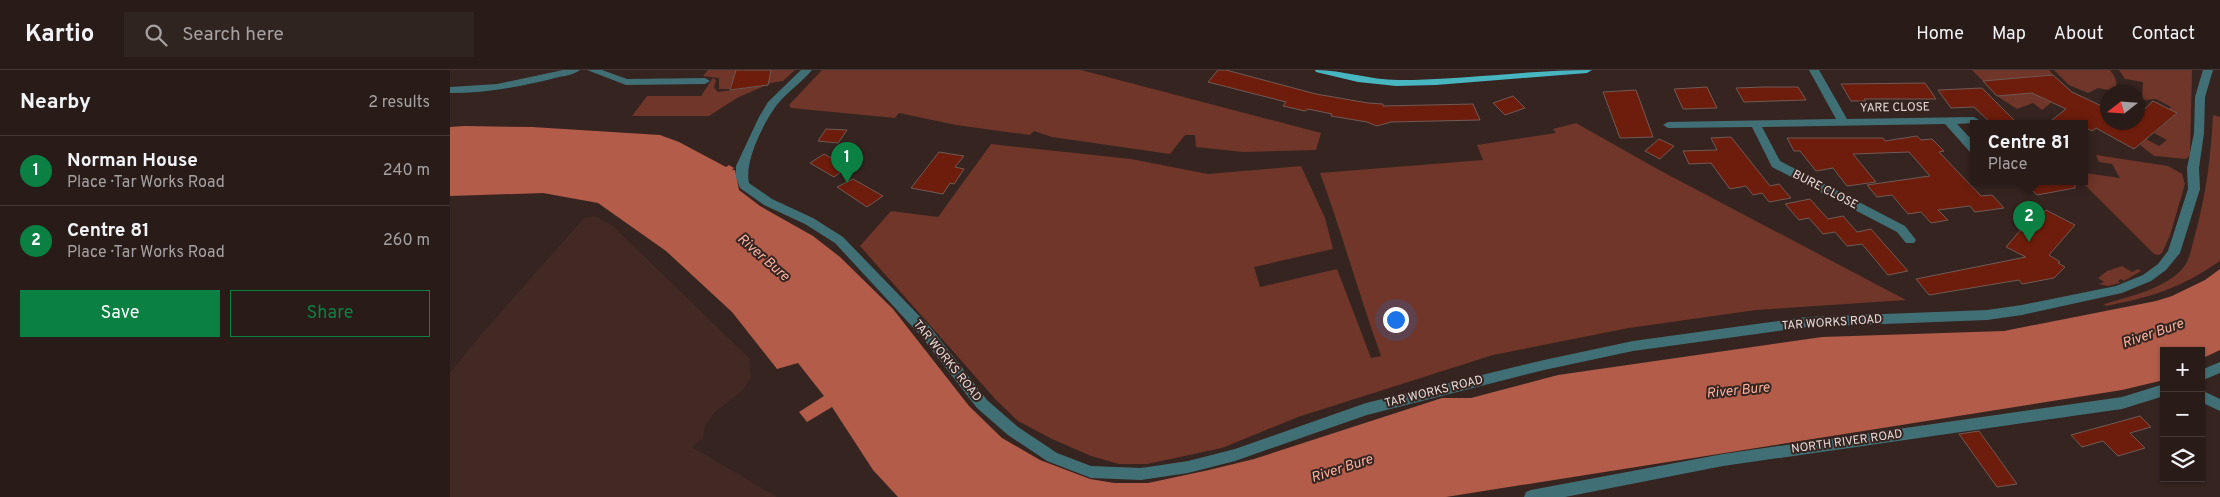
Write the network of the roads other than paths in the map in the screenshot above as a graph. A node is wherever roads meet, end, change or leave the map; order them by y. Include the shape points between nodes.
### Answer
1 (575, 70) edge
2 (592, 70) edge
3 (807, 70) edge
4 (1320, 70) edge
5 (1583, 70) edge
6 (1587, 70) edge
7 (1814, 70) edge
8 (2208, 70) edge
9 (705, 81) dead end
10 (450, 90) edge
11 (1970, 120) edge
12 (1948, 121) junction
13 (1843, 122) junction
14 (1756, 124) junction
15 (1668, 125) dead end
16 (1685, 125) junction
17 (1689, 136) dead end
18 (1970, 145) edge
19 (1910, 240) dead end
20 (2220, 367) edge
21 (2205, 374) edge
22 (2160, 391) edge
23 (2205, 398) edge
24 (2220, 405) edge
25 (1531, 497) edge

1 - 10 street via 497,87
2 - 9 street via 626,82
3 - 8 street, TAR WORKS ROAD via 772,104 764,117 744,160 744,185 768,202 809,221 839,240 926,332 982,404 1013,432 1052,457 1091,472 1141,474 1235,456 1366,409 1544,364 1633,346 1807,322 1987,315 2118,290 2147,278 2174,253 2194,189 2200,97
4 - 5 main road via 1396,83
5 - 6 main road
7 - 13 street
11 - 12 street, YARE CLOSE
12 - 13 street, YARE CLOSE
12 - 18 street, YARE CLOSE
13 - 14 street
14 - 16 street
14 - 19 street, BURE CLOSE via 1776,164 1901,229
15 - 16 street
16 - 17 street
20 - 21 street
22 - 25 street, NORTH RIVER ROAD via 2122,403 1722,460
23 - 24 street

